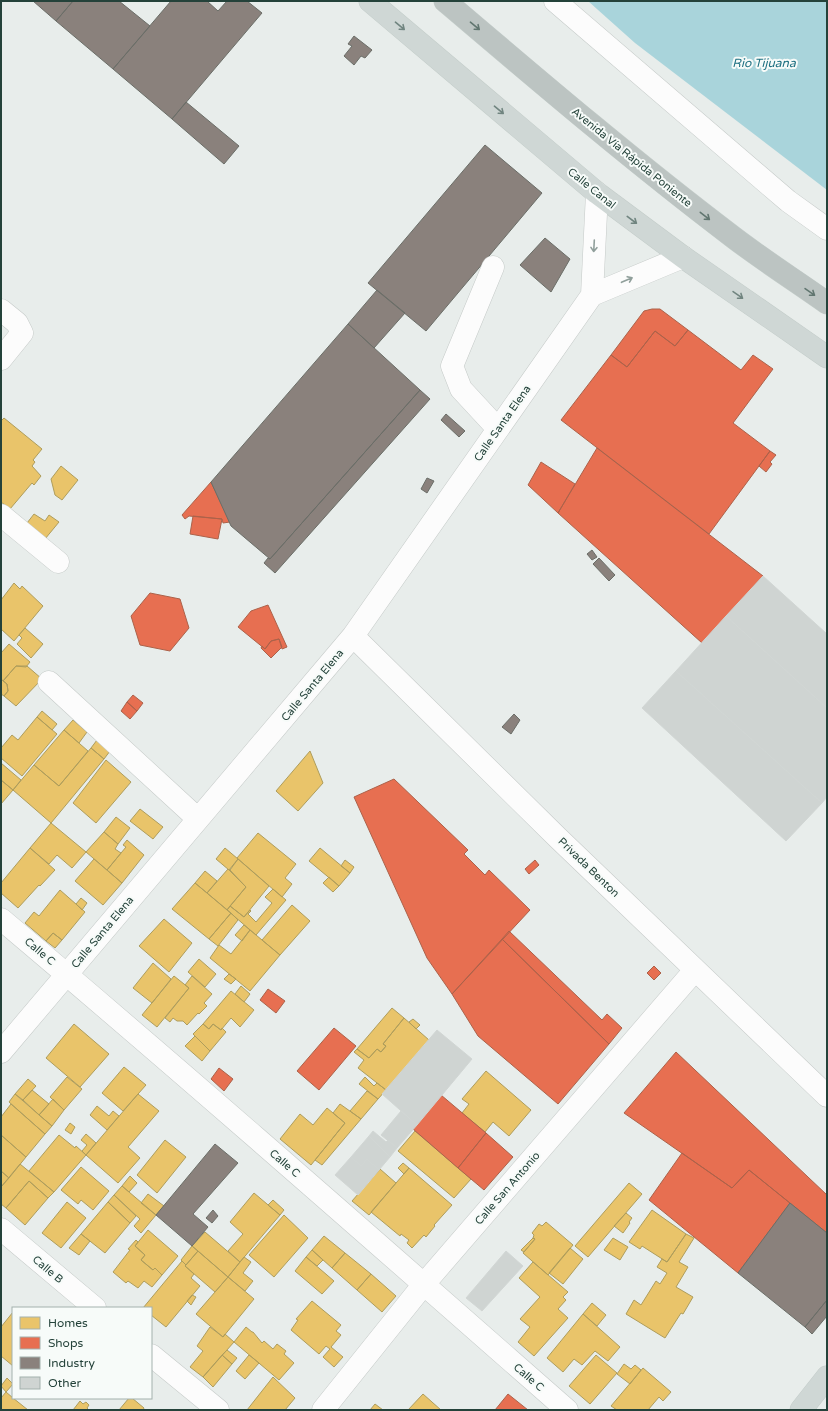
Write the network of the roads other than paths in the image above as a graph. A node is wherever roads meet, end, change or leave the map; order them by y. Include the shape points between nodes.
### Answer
1 (370, 1) edge
2 (445, 1) edge
3 (555, 1) edge
4 (597, 193) junction
5 (827, 229) edge
6 (683, 257) junction
7 (493, 267) dead end
8 (592, 295) junction
9 (827, 303) edge
10 (1, 310) edge
11 (827, 357) edge
12 (1, 359) edge
13 (498, 429) junction
14 (1, 515) edge
15 (58, 562) dead end
16 (353, 636) junction
17 (49, 682) dead end
18 (198, 819) junction
19 (1, 919) edge
20 (695, 970) junction
21 (67, 974) junction
22 (1, 1052) edge
23 (827, 1096) edge
24 (1, 1230) edge
25 (424, 1284) junction
26 (94, 1307) edge
27 (152, 1355) edge
28 (827, 1377) edge
29 (218, 1410) edge
30 (323, 1410) edge
31 (567, 1410) edge
32 (801, 1410) edge

1 -> 4 main road, Calle Canal
2 -> 9 highway, Avenida Vía Rápida Poniente via 677,194 734,238
3 - 5 street via 788,201
4 -> 6 main road, Calle Canal
4 -> 8 street
8 -> 6 street
6 -> 11 main road, Calle Canal
7 - 13 street via 452,366 461,389
8 - 13 street, Calle Santa Elena
10 - 12 street via 17,323 22,333
13 - 16 street, Calle Santa Elena
14 - 15 street
16 - 18 street, Calle Santa Elena
16 - 20 street, Privada Benton
17 - 18 street
18 - 21 street, Calle Santa Elena
19 - 21 street, Calle C
20 - 23 street, Privada Benton
20 - 25 street, Calle San Antonio
21 - 22 street, Calle Santa Elena
21 - 25 street, Calle C
24 - 26 street, Calle B
25 - 30 street, Calle San Antonio
25 - 31 street, Calle C
27 - 29 street
28 - 32 main road

